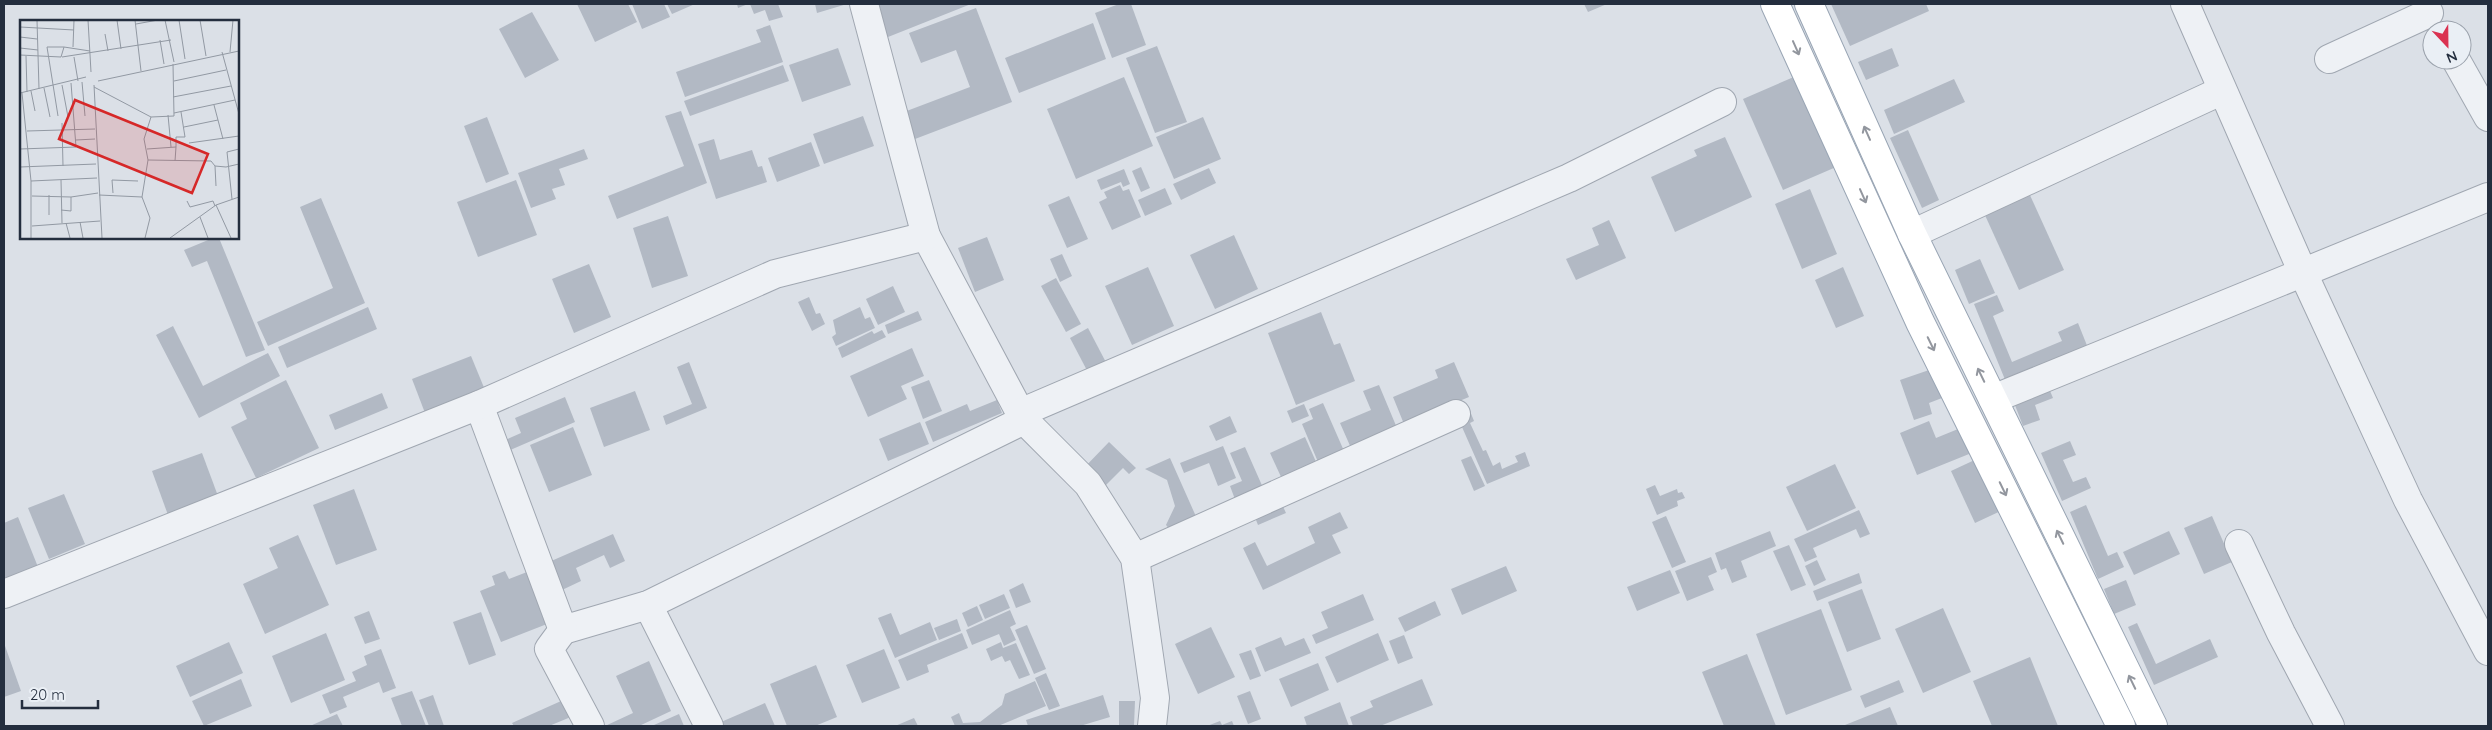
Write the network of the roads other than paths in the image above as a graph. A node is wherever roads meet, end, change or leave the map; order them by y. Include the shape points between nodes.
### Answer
1 (864, 4) edge
2 (1775, 4) edge
3 (1810, 4) edge
4 (2185, 4) edge
5 (2431, 16) edge
6 (2329, 60) dead end
7 (2462, 70) edge
8 (2221, 91) junction
9 (1722, 102) dead end
10 (2488, 117) edge
11 (2488, 197) edge
12 (1912, 234) junction
13 (926, 236) junction
14 (2303, 273) junction
15 (1993, 399) junction
16 (479, 405) junction
17 (1456, 414) dead end
18 (1022, 416) junction
19 (2239, 544) dead end
20 (1135, 558) junction
21 (4, 594) edge
22 (648, 605) junction
23 (563, 630) junction
24 (2488, 651) edge
25 (590, 726) edge
26 (709, 726) edge
27 (1152, 726) edge
28 (2121, 726) edge
29 (2153, 726) edge
30 (2330, 726) edge

1 - 13 street
2 -> 28 main road via 1920,322
12 -> 3 main road
4 - 8 street
5 - 6 street
7 - 10 street
8 - 12 street
8 - 14 street
9 - 18 street via 1569,178
11 - 14 street
15 -> 12 main road
13 - 16 street via 775,274
13 - 18 street
14 - 15 street
14 - 24 street via 2408,500
29 -> 15 main road
16 - 21 street
16 - 23 street
17 - 20 street
18 - 20 street via 1088,484
18 - 22 street
19 - 30 street
20 - 27 street via 1155,698
22 - 23 street
22 - 26 street
23 - 25 street via 549,649

